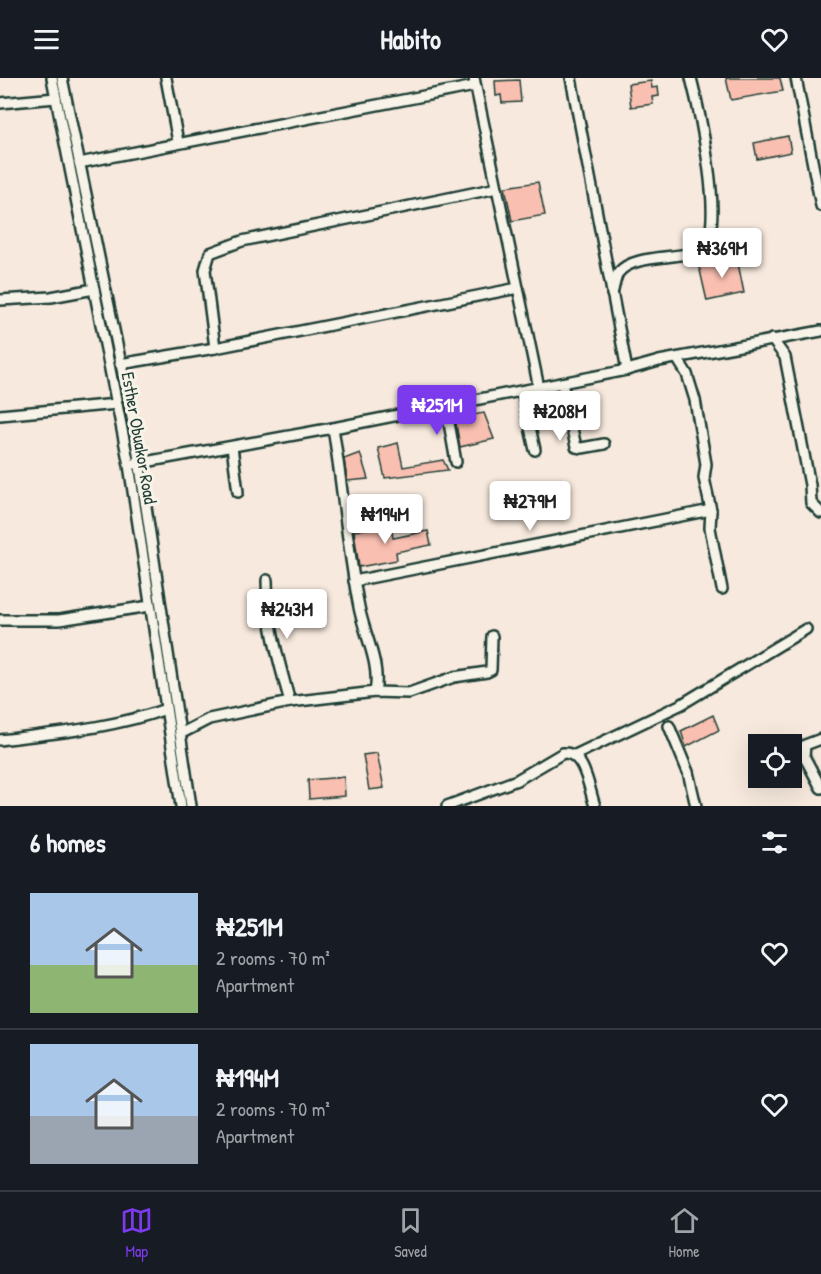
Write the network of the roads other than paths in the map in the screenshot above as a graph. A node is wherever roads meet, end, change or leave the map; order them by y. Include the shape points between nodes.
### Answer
1 (52, 78) edge
2 (62, 78) edge
3 (166, 78) edge
4 (571, 78) edge
5 (691, 78) edge
6 (796, 78) edge
7 (475, 82) edge
8 (56, 98) junction
9 (0, 104) edge
10 (178, 142) junction
11 (79, 162) junction
12 (497, 188) junction
13 (821, 206) edge
14 (518, 288) junction
15 (94, 289) junction
16 (612, 296) junction
17 (0, 300) edge
18 (821, 331) edge
19 (772, 339) junction
20 (215, 348) junction
21 (677, 358) junction
22 (120, 364) junction
23 (627, 370) junction
24 (562, 383) junction
25 (539, 388) junction
26 (522, 391) junction
27 (117, 404) junction
28 (446, 406) junction
29 (0, 415) edge
30 (333, 428) junction
31 (604, 444) dead end
32 (232, 447) junction
33 (535, 450) dead end
34 (456, 462) dead end
35 (139, 463) junction
36 (129, 465) junction
37 (238, 492) dead end
38 (711, 510) junction
39 (821, 513) edge
40 (267, 580) dead end
41 (354, 581) junction
42 (722, 589) dead end
43 (150, 606) junction
44 (0, 620) edge
45 (806, 629) dead end
46 (492, 636) dead end
47 (375, 692) junction
48 (290, 702) junction
49 (166, 709) junction
50 (669, 726) dead end
51 (180, 734) junction
52 (821, 739) edge
53 (0, 740) edge
54 (574, 755) junction
55 (821, 788) edge
56 (181, 806) edge
57 (191, 806) edge
58 (447, 806) edge
59 (595, 806) edge
60 (696, 806) edge

1 - 8 street, Esther Obuakor Road
2 - 11 street, Esther Obuakor Road
3 - 10 street
4 - 16 street
5 - 16 street via 709,180 712,213 707,243 691,253 628,265 618,273
6 - 13 street
7 - 10 street
7 - 12 street
8 - 9 street
8 - 15 street, Esther Obuakor Road
10 - 11 street
11 - 22 street, Esther Obuakor Road
12 - 14 street
12 - 20 street via 242,241 210,253 205,270
14 - 20 street
14 - 25 street
15 - 17 street via 60,296
15 - 27 street, Esther Obuakor Road
16 - 23 street
18 - 19 street
19 - 21 street
19 - 39 street via 785,357 811,503
20 - 22 street
21 - 23 street
21 - 38 street via 695,400
22 - 35 street, Esther Obuakor Road
23 - 24 street
24 - 25 street
24 - 31 street via 576,447
25 - 26 street
26 - 28 street
26 - 33 street
27 - 29 street
27 - 36 street, Esther Obuakor Road
28 - 30 street
28 - 34 street
30 - 32 street
30 - 41 street
32 - 35 street
32 - 37 street
35 - 36 street
35 - 51 street, Esther Obuakor Road
36 - 43 street, Esther Obuakor Road
38 - 41 street
38 - 42 street via 710,528
40 - 48 street via 275,647
41 - 47 street via 376,672
43 - 44 street via 59,620
43 - 49 street, Esther Obuakor Road
45 - 54 street via 682,704
46 - 47 street via 491,669 487,672 454,677 409,693
47 - 48 street
48 - 51 street via 209,719
49 - 53 street via 71,731
49 - 56 street, Esther Obuakor Road
50 - 60 street via 688,772
51 - 57 street, Esther Obuakor Road
52 - 55 street via 805,745 804,756
54 - 58 street via 563,753 517,780
54 - 59 street

